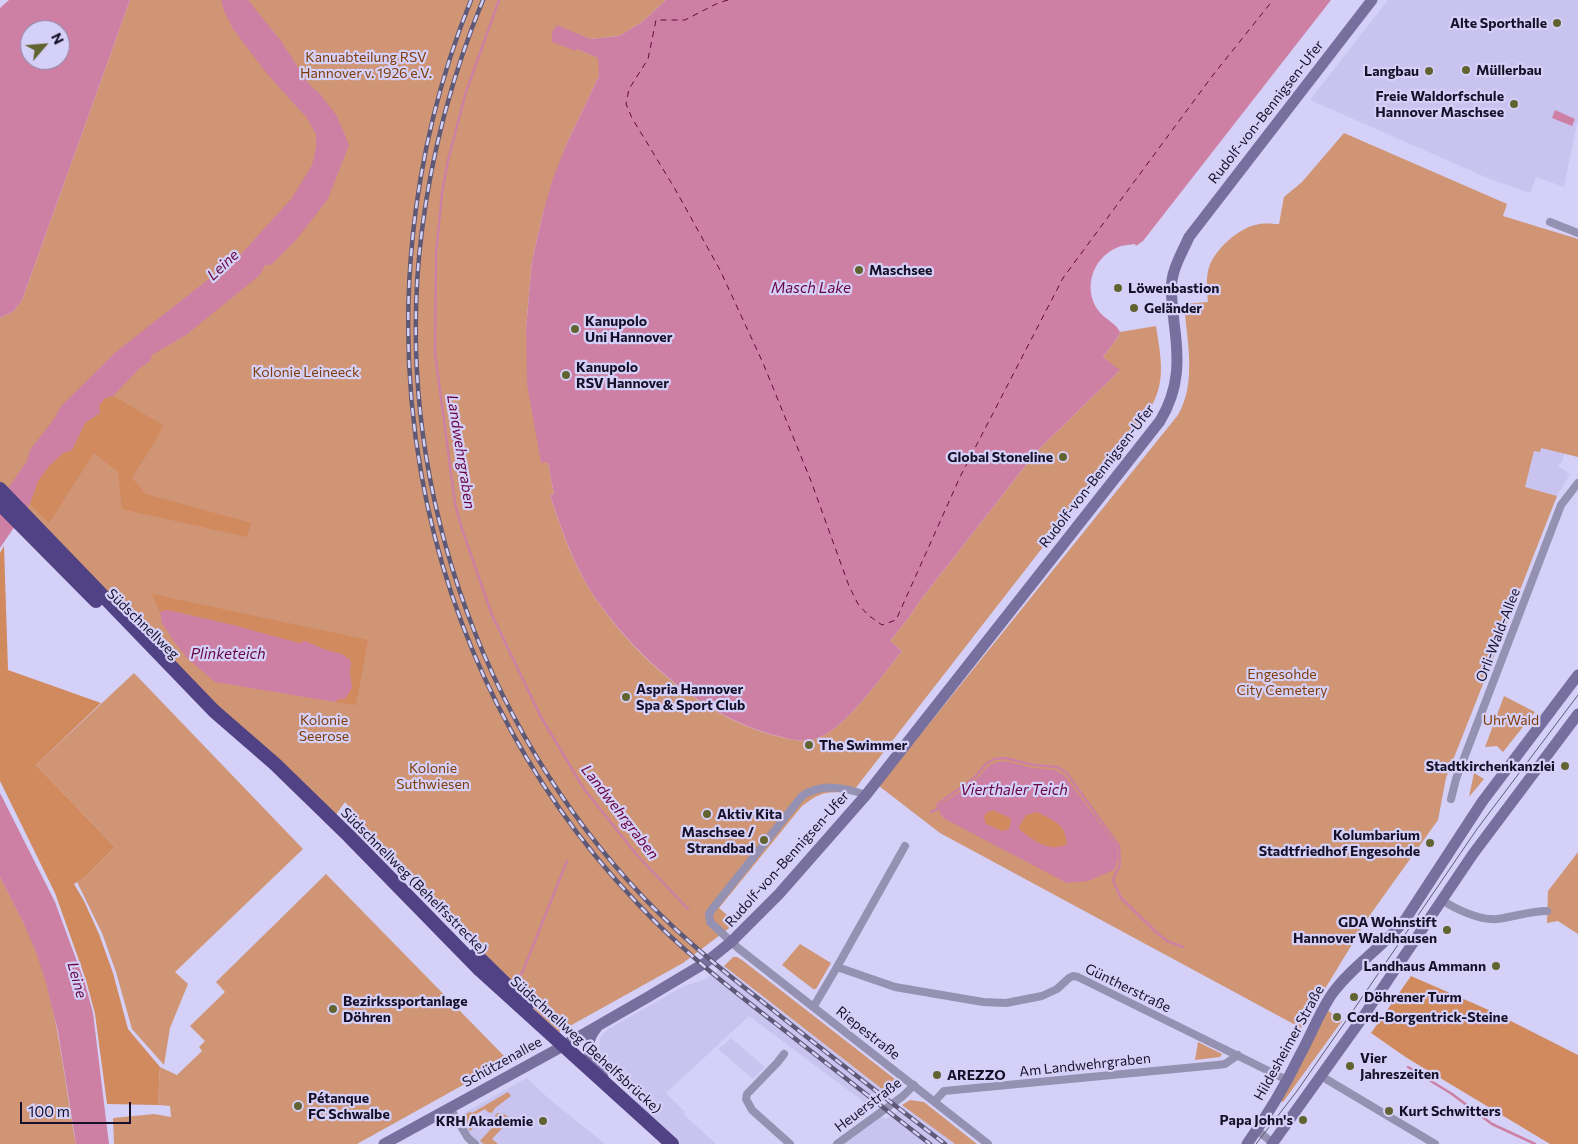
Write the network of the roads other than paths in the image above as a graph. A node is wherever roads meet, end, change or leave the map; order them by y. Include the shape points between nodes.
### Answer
1 (1372, 0) edge
2 (1550, 222) dead end
3 (1578, 233) edge
4 (1578, 483) edge
5 (0, 489) edge
6 (0, 504) edge
7 (54, 552) junction
8 (1578, 675) edge
9 (1578, 714) edge
10 (861, 793) junction
11 (1451, 799) dead end
12 (328, 821) junction
13 (905, 846) dead end
14 (394, 882) junction
15 (1442, 900) junction
16 (1547, 911) dead end
17 (731, 942) junction
18 (711, 959) joint
19 (837, 967) junction
20 (478, 971) junction
21 (814, 1006) junction
22 (598, 1026) junction
23 (562, 1046) junction
24 (784, 1054) dead end
25 (1238, 1055) junction
26 (1321, 1076) junction
27 (1287, 1080) junction
28 (914, 1085) junction
29 (616, 1098) junction
30 (935, 1101) junction
31 (450, 1108) junction
32 (1256, 1130) junction
33 (384, 1144) edge
34 (475, 1144) edge
35 (666, 1144) edge
36 (672, 1144) edge
37 (790, 1144) edge
38 (837, 1144) edge
39 (988, 1144) edge
40 (1247, 1144) edge
41 (1273, 1144) edge
42 (1435, 1144) edge

1 - 10 street, Rudolf-von-Bennigsen-Ufer via 1189,237 1172,280 1177,372 1172,397 1160,421
2 - 3 street
4 - 11 street, Orli-Wald-Allee via 1562,505
5 - 7 highway, Südschnellweg
6 - 7 highway, Südschnellweg
7 - 12 highway, Südschnellweg via 210,714
8 - 27 street, Hildesheimer Straße via 1482,802 1405,920 1334,992
9 - 15 street via 1501,815
10 - 17 street, Rudolf-von-Bennigsen-Ufer via 779,894
10 - 17 street, Rudolf-von-Bennigsen-Ufer via 824,787 802,796 709,914 710,922
12 - 14 highway, Südschnellweg (Behelfsstrecke) via 349,836
12 - 20 highway, Südschnellweg (Behelfsstrecke)
13 - 19 street
14 - 20 highway, Südschnellweg (Behelfsstrecke)
14 - 23 highway via 504,980 537,1015 547,1033
15 - 16 street via 1488,919
15 - 26 street
17 - 18 street, Rudolf-von-Bennigsen-Ufer
17 - 21 street, Riepestraße
18 - 22 street, Schützenallee
19 - 21 street
19 - 25 street, Güntherstraße via 895,986 998,1003 1042,996 1073,976 1078,977
20 - 35 highway, Südschnellweg (Behelfsbrücke)
20 - 36 highway, Südschnellweg (Behelfsbrücke), bridge
21 - 28 street, Riepestraße
22 - 23 street, Schützenallee
22 - 29 street via 589,1042 590,1056
23 - 29 street
23 - 31 street, Schützenallee
24 - 37 street via 746,1099 752,1110
25 - 27 street, Güntherstraße
25 - 30 street, Am Landwehrgraben via 1225,1064 1217,1065 944,1091
26 - 41 street
26 - 42 street
27 - 32 street, Hildesheimer Straße
28 - 30 street, Riepestraße
28 - 38 street, Heuerstraße
29 - 35 street
30 - 39 street, Riepestraße
31 - 33 street, Schützenallee
31 - 34 street
32 - 40 street, Hildesheimer Straße
32 - 41 street

